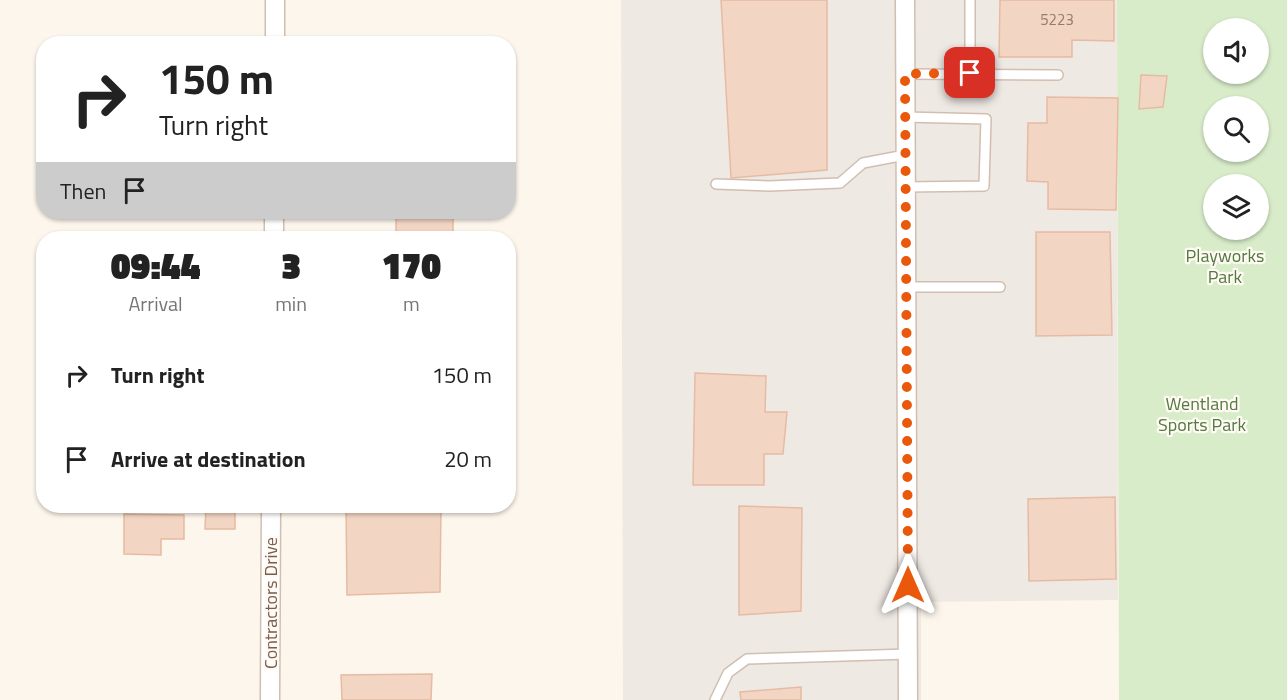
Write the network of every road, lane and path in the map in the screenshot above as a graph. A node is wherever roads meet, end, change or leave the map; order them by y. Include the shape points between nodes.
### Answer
1 (275, 0) edge
2 (905, 0) edge
3 (970, 0) edge
4 (275, 36) edge
5 (970, 73) junction
6 (905, 74) junction
7 (1058, 75) dead end
8 (905, 117) junction
9 (905, 155) junction
10 (716, 184) dead end
11 (905, 187) junction
12 (906, 287) junction
13 (1000, 287) dead end
14 (272, 513) edge
15 (908, 654) junction
16 (270, 700) edge
17 (715, 700) edge
18 (908, 700) edge

1 - 4 street
2 - 6 street
3 - 5 lane
5 - 6 lane
5 - 7 lane
6 - 8 street
8 - 9 street
8 - 11 lane via 986,119 984,186
9 - 10 lane via 863,163 840,183
9 - 11 street
11 - 12 street
12 - 13 lane
12 - 15 street
14 - 16 street, Contractors Drive
15 - 17 lane via 747,659 728,673
15 - 18 street

